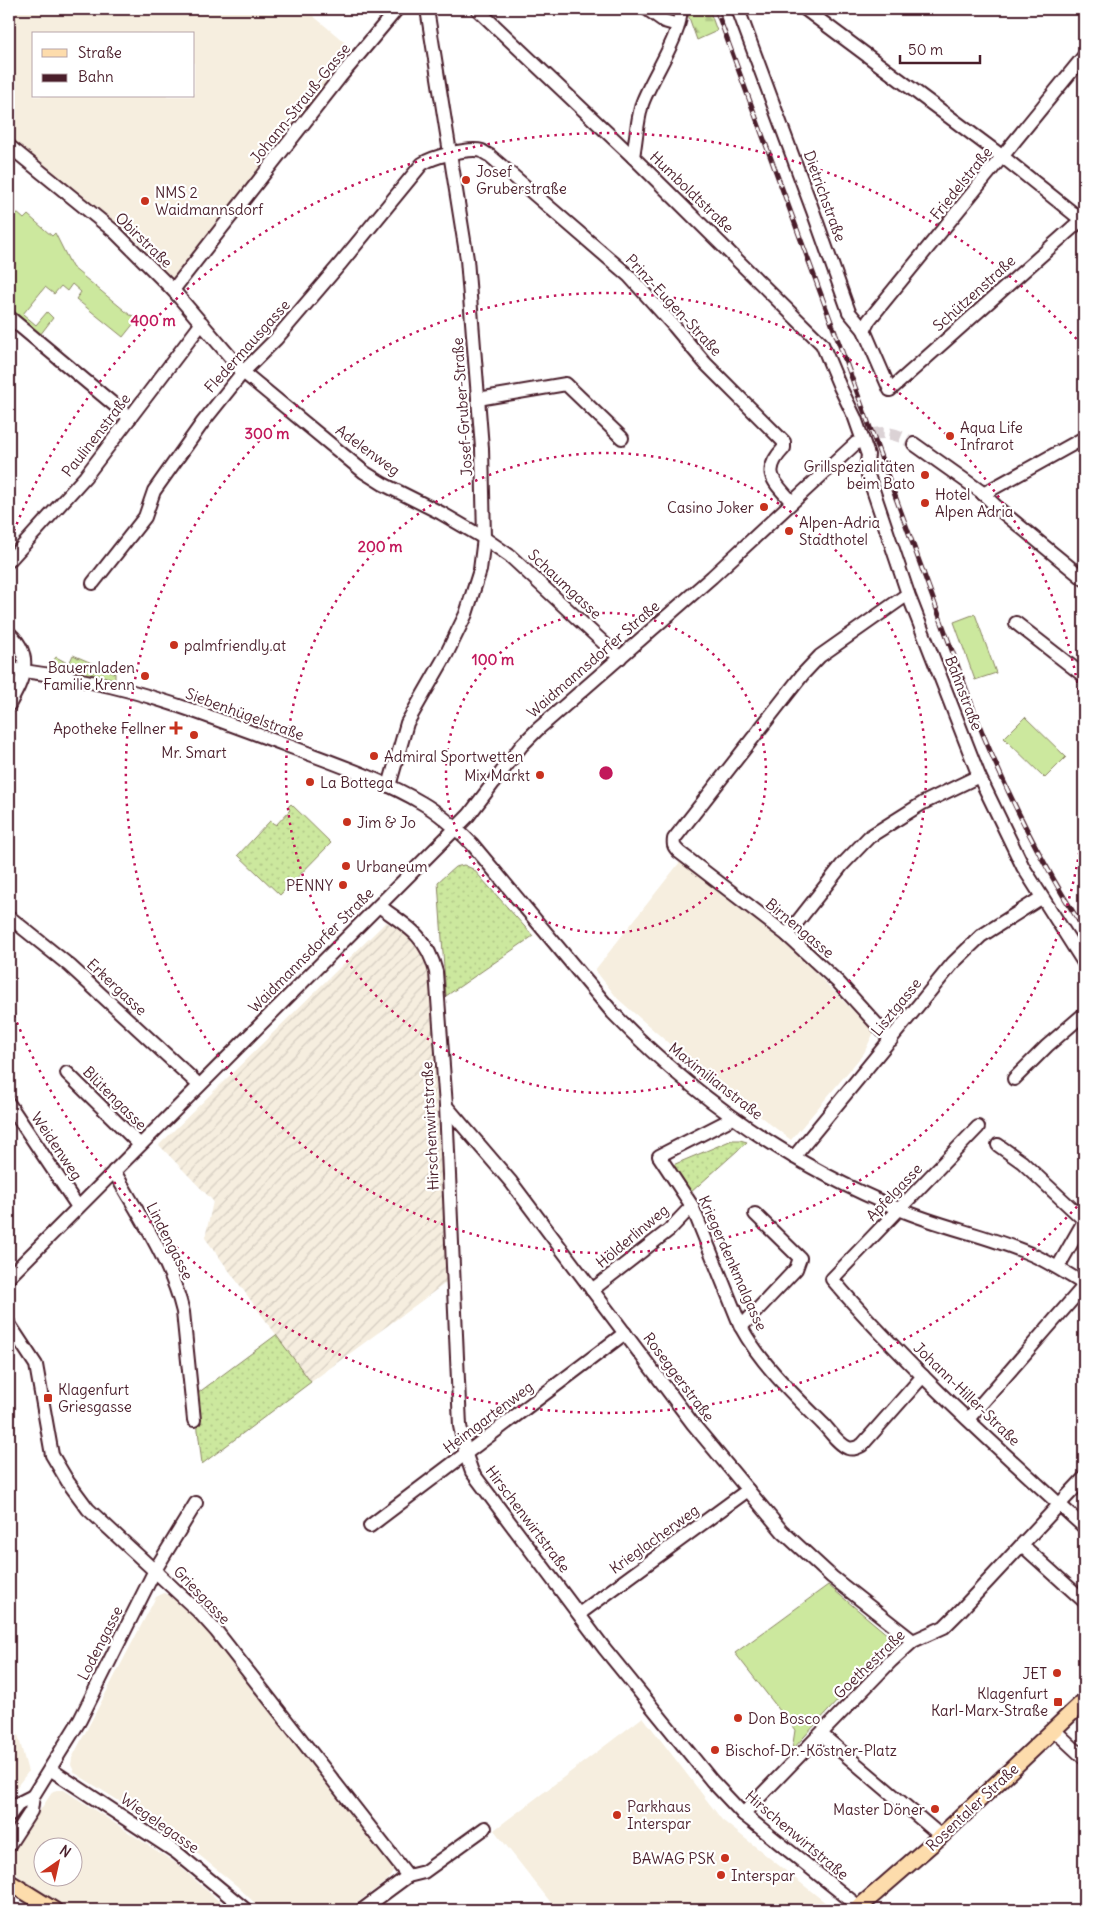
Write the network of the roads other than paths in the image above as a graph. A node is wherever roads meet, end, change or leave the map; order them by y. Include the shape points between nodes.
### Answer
1 (397, 9) edge
2 (427, 9) edge
3 (477, 9) edge
4 (647, 9) edge
5 (680, 9) edge
6 (738, 9) edge
7 (805, 9) edge
8 (678, 25) junction
9 (1084, 56) edge
10 (9, 146) edge
11 (449, 154) junction
12 (633, 157) junction
13 (1003, 158) junction
14 (1082, 221) edge
15 (173, 290) junction
16 (9, 318) edge
17 (202, 324) junction
18 (864, 330) junction
19 (243, 372) junction
20 (890, 390) joint
21 (478, 399) junction
22 (130, 418) junction
23 (855, 418) joint
24 (622, 438) dead end
25 (1084, 438) edge
26 (856, 443) tunnel mouth
27 (914, 444) tunnel mouth
28 (984, 494) junction
29 (792, 502) junction
30 (484, 538) junction
31 (9, 561) edge
32 (1084, 579) edge
33 (93, 583) dead end
34 (908, 594) junction
35 (1016, 623) dead end
36 (9, 633) edge
37 (620, 658) junction
38 (9, 669) edge
39 (25, 671) junction
40 (1084, 676) edge
41 (9, 705) edge
42 (979, 776) junction
43 (389, 786) junction
44 (456, 828) junction
45 (1041, 898) junction
46 (379, 906) junction
47 (9, 917) edge
48 (787, 935) junction
49 (1084, 964) edge
50 (1084, 1014) edge
51 (891, 1040) junction
52 (67, 1073) dead end
53 (1014, 1079) dead end
54 (199, 1085) junction
55 (9, 1104) edge
56 (446, 1106) junction
57 (733, 1118) junction
58 (978, 1127) dead end
59 (140, 1145) junction
60 (998, 1145) dead end
61 (794, 1157) junction
62 (114, 1171) junction
63 (78, 1206) junction
64 (692, 1206) junction
65 (900, 1210) junction
66 (755, 1214) dead end
67 (1058, 1267) junction
68 (9, 1278) edge
69 (832, 1279) joint
70 (1084, 1285) edge
71 (592, 1290) junction
72 (9, 1324) edge
73 (741, 1327) junction
74 (625, 1333) junction
75 (923, 1376) junction
76 (968, 1419) junction
77 (194, 1420) dead end
78 (466, 1455) junction
79 (1084, 1478) edge
80 (748, 1490) junction
81 (196, 1503) dead end
82 (1060, 1505) junction
83 (370, 1526) dead end
84 (1084, 1527) edge
85 (1022, 1545) junction
86 (155, 1570) junction
87 (1084, 1602) edge
88 (579, 1614) junction
89 (913, 1641) junction
90 (1084, 1701) edge
91 (1054, 1730) junction
92 (821, 1734) junction
93 (1084, 1758) edge
94 (50, 1769) junction
95 (33, 1796) junction
96 (743, 1814) junction
97 (9, 1816) edge
98 (485, 1828) dead end
99 (941, 1836) junction
100 (9, 1845) edge
101 (408, 1876) junction
102 (9, 1882) edge
103 (860, 1909) edge
104 (54, 1910) edge
105 (246, 1910) edge
106 (362, 1910) edge

1 - 15 street, Johann-Strauß-Gasse
2 - 11 street, Josef-Gruber-Straße
3 - 12 street, Humboldtstraße
4 - 8 street via 664,21
5 - 8 street
6 - 18 street, Dietrichstraße via 849,312
7 - 13 street
8 - 12 street via 642,106
9 - 13 street, Friedelstraße
10 - 15 street, Obirstraße via 115,232
11 - 19 street, Fledermausgasse via 422,164 276,340
11 - 21 street, Josef-Gruber-Straße via 467,259
11 - 29 street, Prinz-Eugen-Straße via 475,150 489,155 629,276 705,363 784,442 784,448 771,466 771,477
12 - 23 street, Humboldtstraße via 822,344
13 - 14 street
13 - 18 street, Friedelstraße
14 - 20 street, Schützenstraße
15 - 17 street, Obirstraße
16 - 22 street
17 - 19 street, Obirstraße
17 - 22 street, Paulinenstraße
18 - 20 street, Dietrichstraße
19 - 30 street, Adelenweg via 364,472
19 - 33 street, Fledermausgasse via 202,422 154,491 145,517
21 - 24 street via 566,384
21 - 30 street, Josef-Gruber-Straße
22 - 31 street, Paulinenstraße via 85,476
23 - 34 street, Bahnstraße via 868,455 866,469
25 - 28 street
26 - 29 street, Waidmannsdorfer Straße
27 - 28 street
28 - 32 street
29 - 37 street, Waidmannsdorfer Straße
30 - 37 street, Schaumgasse via 510,556
30 - 43 street, Josef-Gruber-Straße via 480,570 466,614 406,723
34 - 42 street, Bahnstraße
34 - 48 street, Birnengasse via 820,656 802,674 674,839 674,848 678,852
35 - 40 street
36 - 39 street via 18,643
37 - 44 street, Waidmannsdorfer Straße via 522,745
38 - 39 street, Siebenhügelstraße
39 - 41 street
39 - 43 street, Siebenhügelstraße via 92,682 146,696 313,755
42 - 45 street, Bahnstraße
42 - 48 street via 923,802 869,837 842,865
43 - 44 street, Siebenhügelstraße via 422,803
44 - 46 street, Waidmannsdorfer Straße
44 - 57 street, Maximilianstraße via 613,1014 669,1066
45 - 49 street, Bahnstraße
45 - 51 street, Lisztgasse via 971,944
46 - 54 street, Waidmannsdorfer Straße
46 - 56 street, Hirschenwirtstraße via 424,942 432,956
47 - 54 street, Erkergasse via 70,966
48 - 51 street, Birnengasse via 839,983
50 - 53 street
51 - 61 street, Lisztgasse
52 - 59 street, Blütengasse
54 - 59 street, Waidmannsdorfer Straße
55 - 63 street, Weidenweg
56 - 71 street, Roseggerstraße via 511,1182
56 - 78 street, Hirschenwirtstraße via 460,1426
57 - 61 street, Maximilianstraße
57 - 64 street, Kriegerdenkmalgasse via 659,1156
58 - 65 street, Apfelgasse
59 - 62 street, Waidmannsdorfer Straße
60 - 67 street via 1022,1162 1083,1218
61 - 65 street, Maximilianstraße
62 - 63 street, Waidmannsdorfer Straße
62 - 77 street, Lindengasse via 179,1295
63 - 68 street, Waidmannsdorfer Straße
64 - 71 street, Hölderlinweg via 669,1230
64 - 73 street, Kriegerdenkmalgasse
65 - 67 street, Maximilianstraße via 1009,1245
65 - 69 street, Apfelgasse
66 - 73 street via 800,1258 796,1268
67 - 70 street, Maximilianstraße
69 - 75 street, Johann-Hiller-Straße
70 - 76 street
71 - 74 street, Roseggerstraße
72 - 86 street, Griesgasse via 36,1365 52,1455 68,1482 88,1508
73 - 75 street, Kriegerdenkmalgasse via 781,1381 848,1448 862,1444
74 - 78 street, Heimgartenweg
74 - 80 street, Roseggerstraße via 693,1424
75 - 76 street, Johann-Hiller-Straße
76 - 82 street, Johann-Hiller-Straße
78 - 83 street, Heimgartenweg
78 - 88 street, Hirschenwirtstraße via 472,1472
79 - 82 street, Goethestraße
80 - 88 street, Krieglacherweg
80 - 89 street, Roseggerstraße via 789,1539
81 - 86 street, Lodengasse
82 - 84 street, Johann-Hiller-Straße
82 - 85 street, Goethestraße
85 - 87 street
85 - 89 street, Goethestraße via 944,1627
86 - 94 street, Lodengasse via 80,1720
86 - 101 street, Griesgasse via 199,1612 235,1654
88 - 96 street, Hirschenwirtstraße via 658,1716
89 - 92 street, Goethestraße
90 - 91 main road, Rosentaler Straße
91 - 93 street
91 - 99 main road, Rosentaler Straße
92 - 96 street, Goethestraße
92 - 99 street
94 - 95 street, Lodengasse
94 - 105 street, Wiegelegasse via 176,1852
95 - 97 street, Lodengasse via 19,1803
95 - 100 street, Lodengasse via 31,1811
96 - 103 street, Hirschenwirtstraße
98 - 101 street via 424,1872
99 - 103 main road, Rosentaler Straße
101 - 106 street
102 - 104 main road

